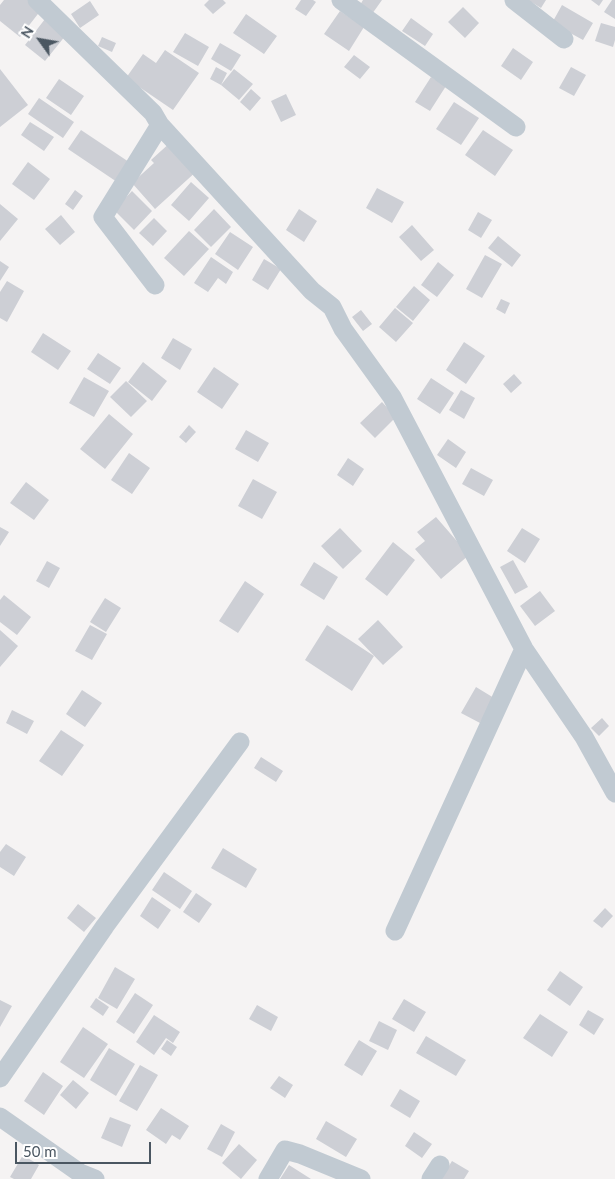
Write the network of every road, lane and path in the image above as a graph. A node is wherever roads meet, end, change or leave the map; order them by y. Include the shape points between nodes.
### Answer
1 (37, 0) edge
2 (341, 0) edge
3 (514, 0) edge
4 (564, 39) dead end
5 (160, 125) junction
6 (516, 127) dead end
7 (155, 284) dead end
8 (524, 649) junction
9 (240, 742) dead end
10 (615, 793) edge
11 (395, 931) dead end
12 (0, 1078) edge
13 (0, 1117) edge
14 (95, 1179) edge
15 (268, 1179) edge
16 (361, 1179) edge

1 - 5 street via 153,114
2 - 6 street
3 - 4 street
5 - 7 street via 103,217
5 - 8 street via 312,291 332,307 342,329 392,397
8 - 10 street via 584,737
8 - 11 street
9 - 12 street via 105,926
13 - 14 street via 80,1173
15 - 16 street via 285,1150

